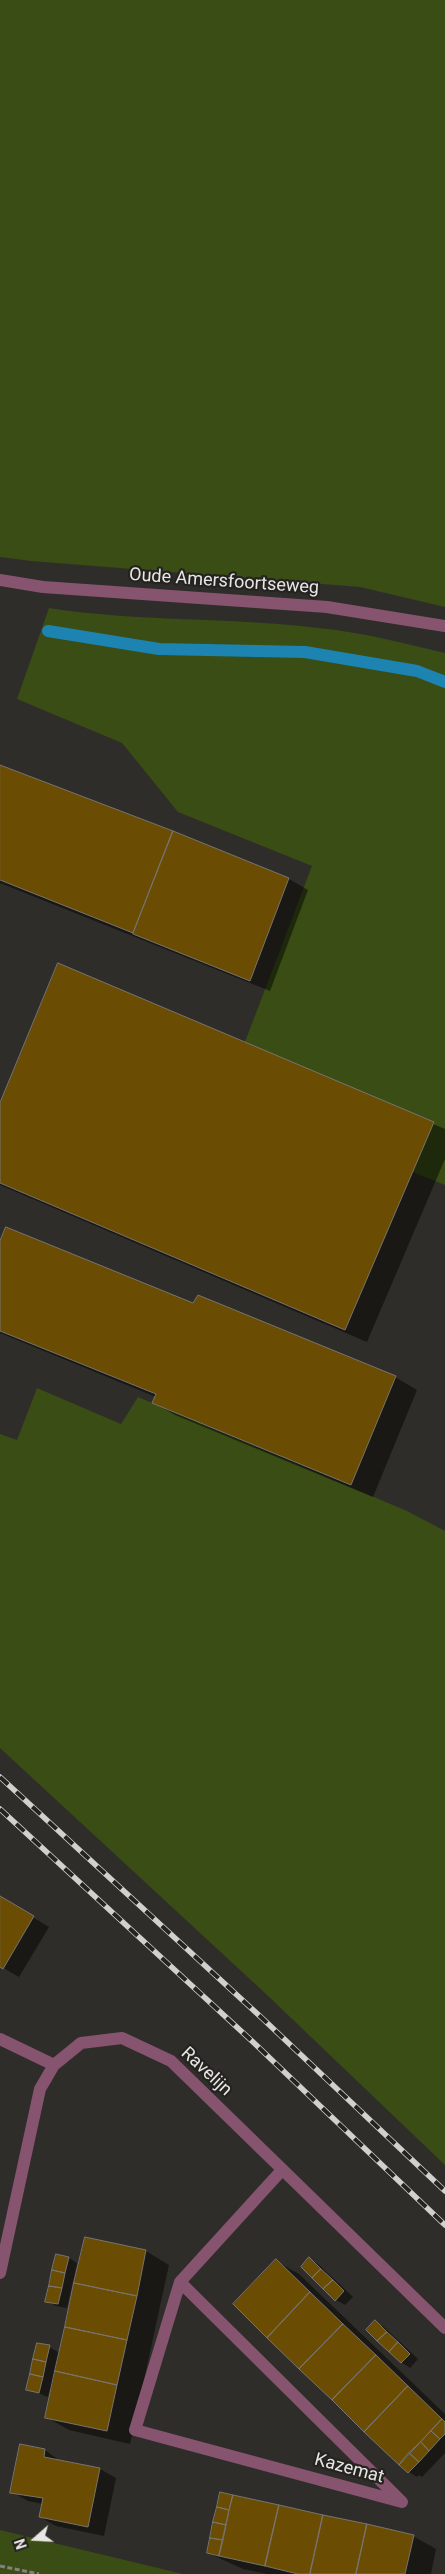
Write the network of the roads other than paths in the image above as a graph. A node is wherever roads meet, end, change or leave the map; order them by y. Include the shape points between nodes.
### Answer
1 (0, 580) edge
2 (445, 626) edge
3 (0, 2039) edge
4 (54, 2065) junction
5 (282, 2170) junction
6 (0, 2273) edge
7 (180, 2282) junction
8 (445, 2328) edge

1 - 2 street, Oude Amersfoortseweg via 43,587 327,607
3 - 4 street
4 - 5 street, Ravelijn via 81,2043 122,2038 171,2061
4 - 6 street, Ravelijn via 40,2089
5 - 7 street, Kazemat
5 - 8 street, Ravelijn
7 - 7 street, Kazemat via 395,2495 402,2502 135,2430

